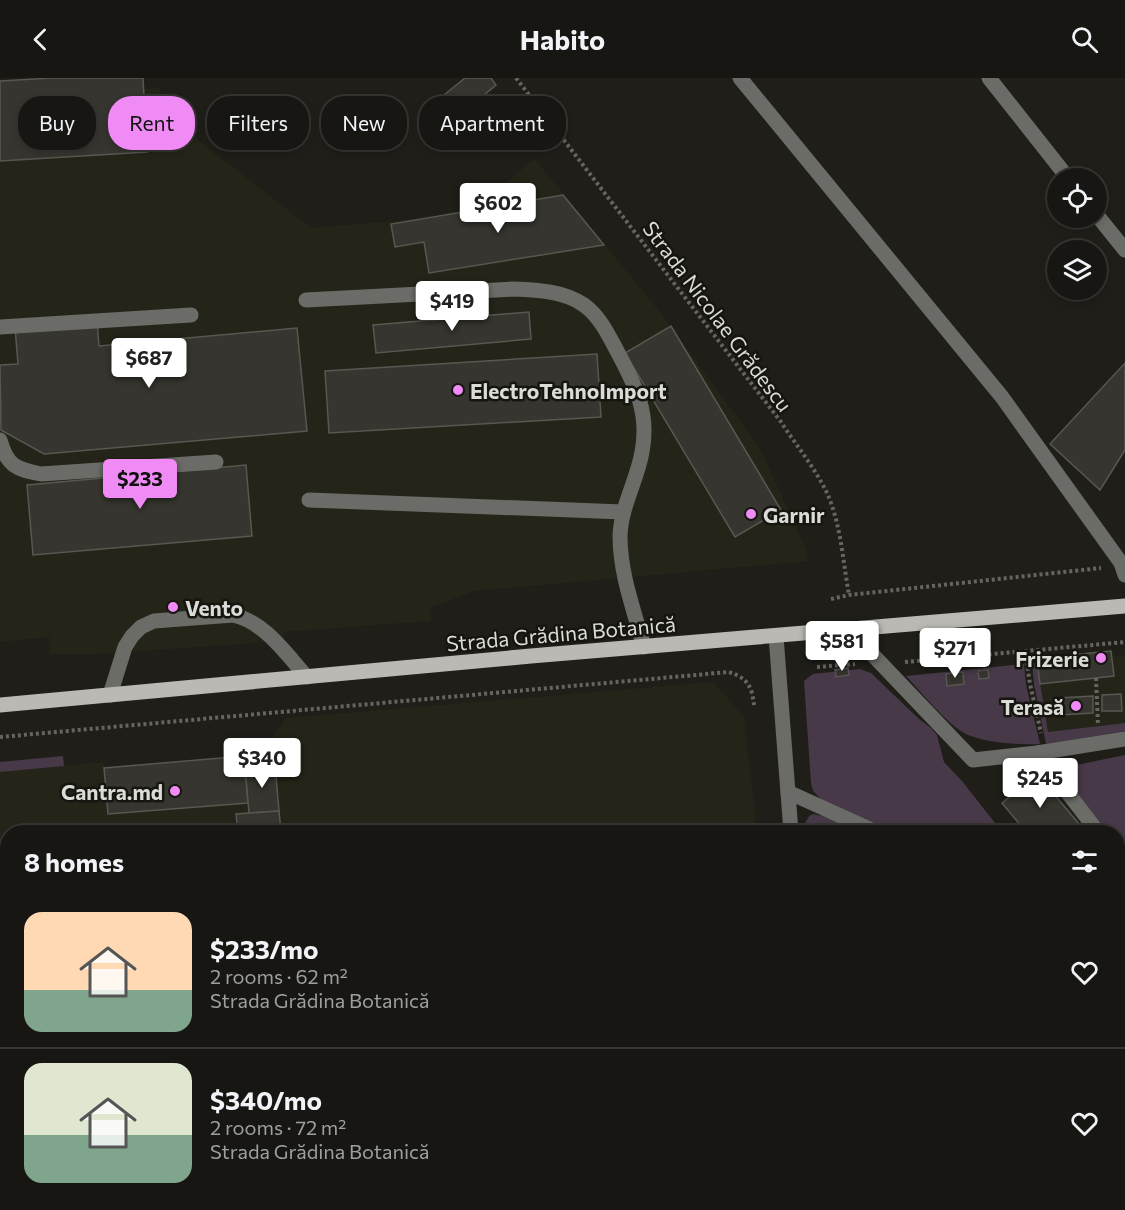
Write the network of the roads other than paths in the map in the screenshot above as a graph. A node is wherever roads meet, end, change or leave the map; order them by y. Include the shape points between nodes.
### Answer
1 (740, 78) edge
2 (989, 78) edge
3 (1060, 168) edge
4 (1107, 228) edge
5 (1125, 250) edge
6 (306, 300) dead end
7 (190, 315) dead end
8 (0, 327) edge
9 (0, 440) edge
10 (216, 462) dead end
11 (309, 500) dead end
12 (623, 512) junction
13 (1123, 569) edge
14 (1125, 606) edge
15 (850, 631) junction
16 (776, 636) junction
17 (644, 647) junction
18 (307, 677) junction
19 (110, 695) junction
20 (0, 705) edge
21 (1125, 740) edge
22 (1041, 752) junction
23 (788, 792) junction
24 (790, 825) edge
25 (861, 825) edge
26 (1093, 825) edge

1 - 13 street via 1002,398
2 - 3 street
4 - 5 street
6 - 12 street via 513,289 562,295 583,304 599,319 637,387 642,408 642,453
7 - 8 street
9 - 10 street via 11,464 41,474
11 - 12 street
12 - 17 street via 623,574
14 - 15 main road, Strada Grădina Botanică
15 - 16 main road, Strada Grădina Botanică
15 - 22 street via 973,760
16 - 17 main road, Strada Grădina Botanică
16 - 23 street
17 - 18 main road, Strada Grădina Botanică
18 - 19 main road, Strada Grădina Botanică
18 - 19 street via 264,630 243,617 154,621 132,636
19 - 20 main road, Strada Grădina Botanică
21 - 22 street
22 - 26 street
23 - 24 street
23 - 25 street

